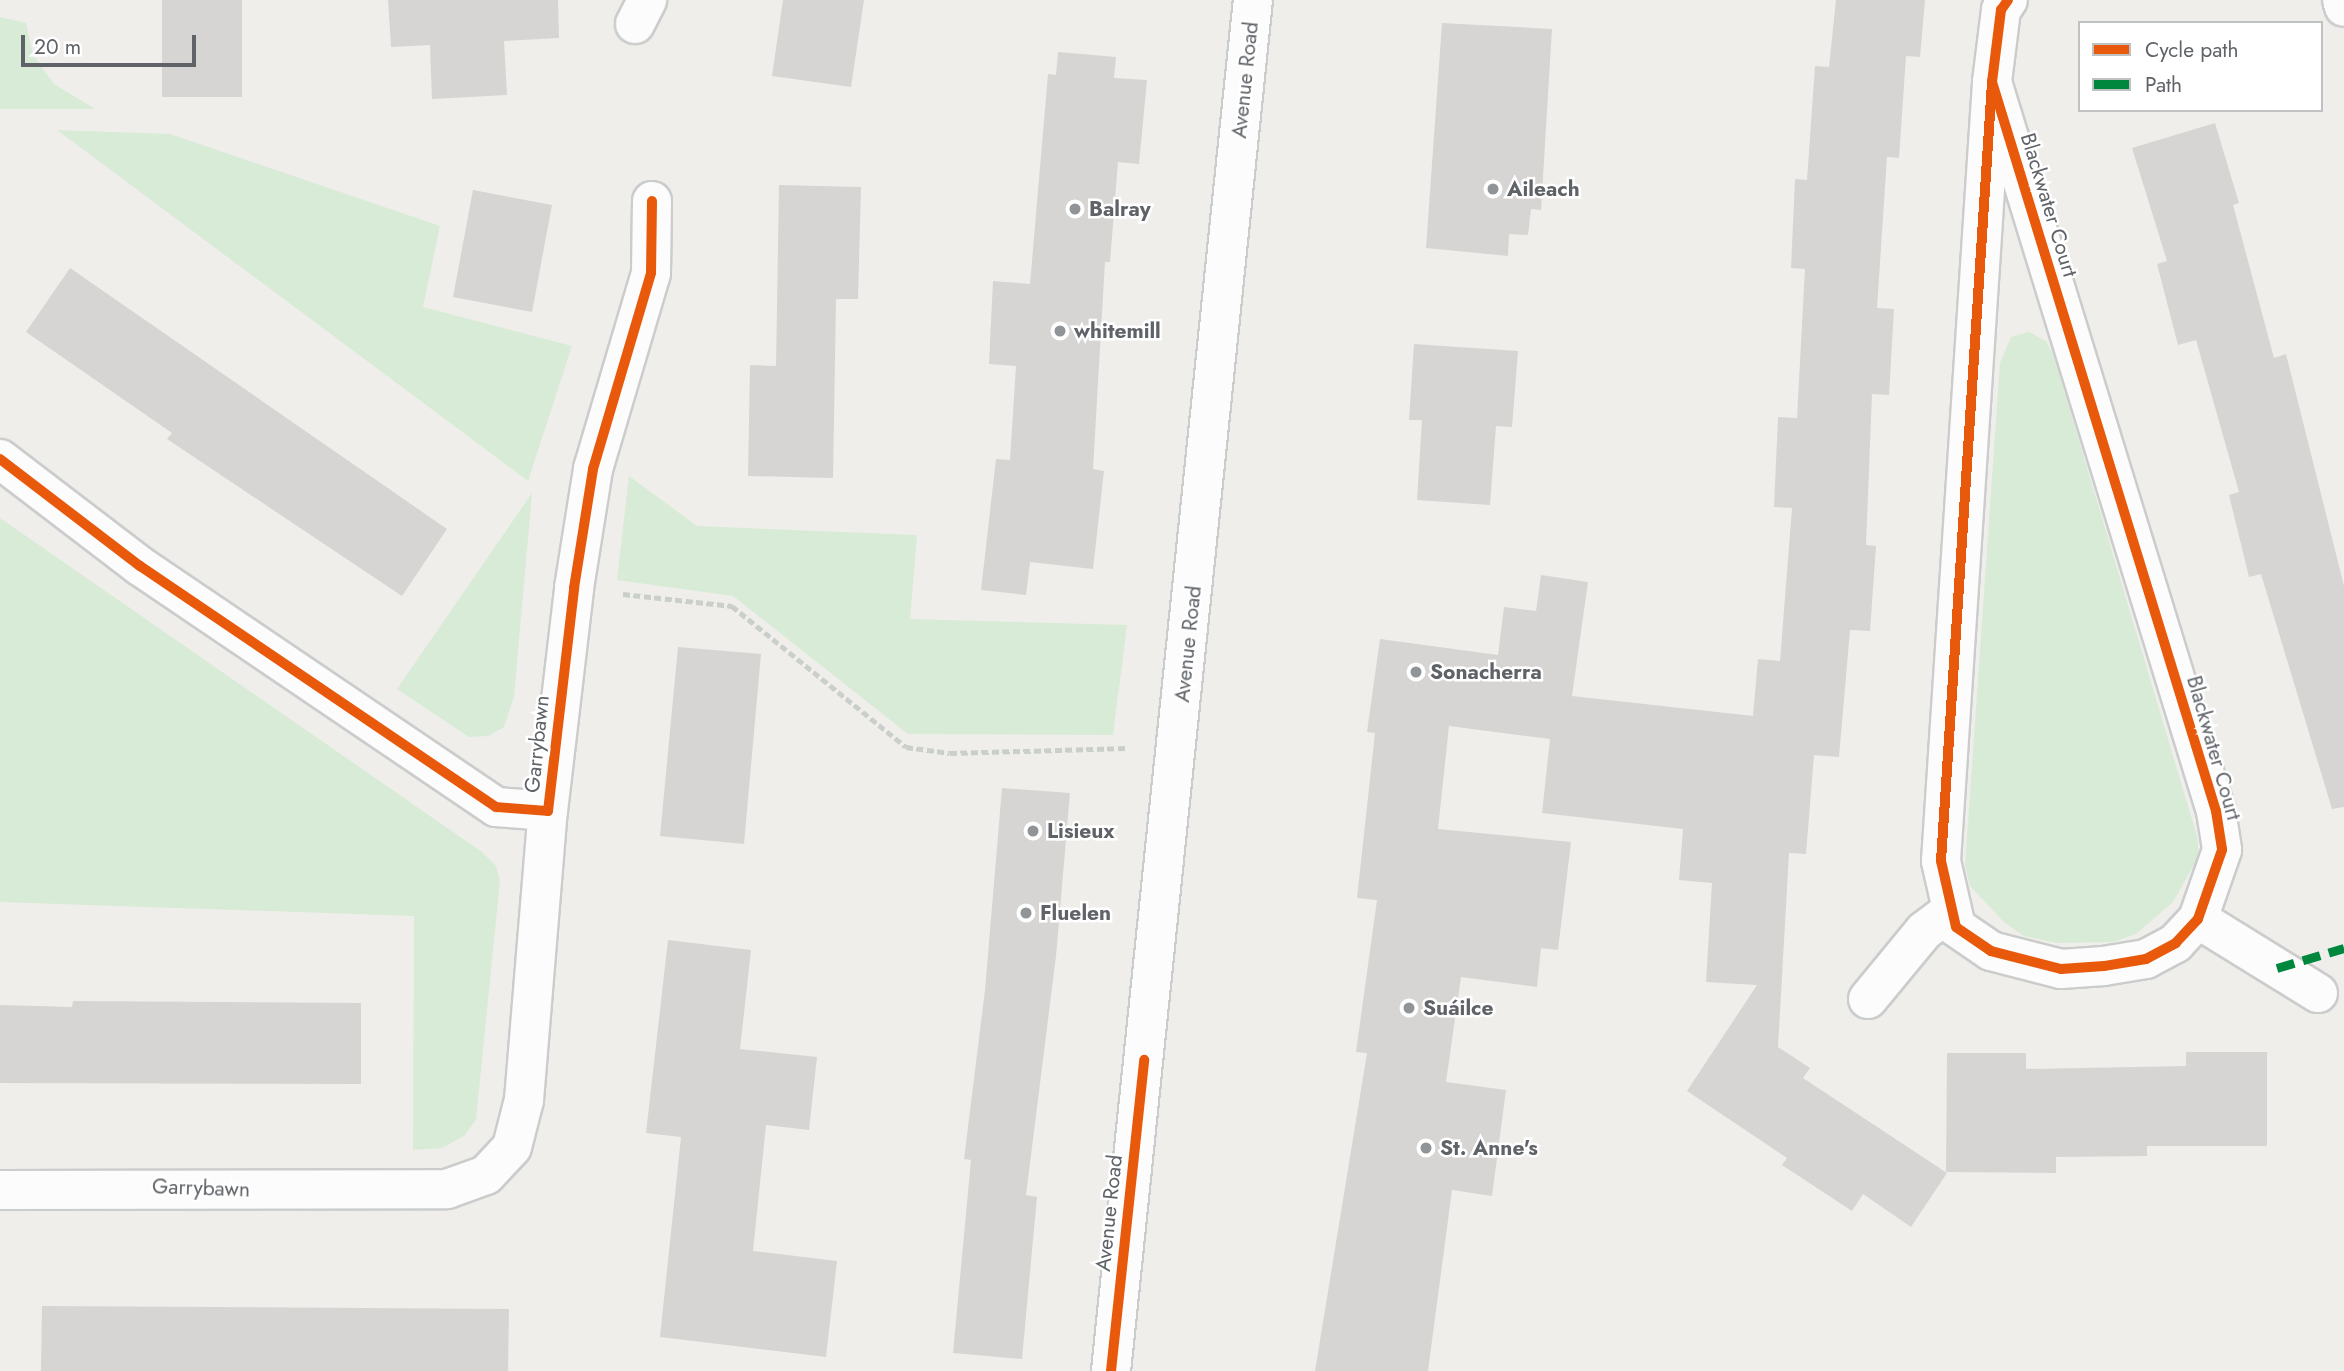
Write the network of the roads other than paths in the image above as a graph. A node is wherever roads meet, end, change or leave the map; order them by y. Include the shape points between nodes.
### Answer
1 (1253, 0) edge
2 (2008, 0) edge
3 (2342, 0) edge
4 (2344, 7) edge
5 (1992, 82) junction
6 (652, 201) dead end
7 (0, 460) edge
8 (548, 811) junction
9 (1952, 910) junction
10 (2198, 919) junction
11 (2318, 993) dead end
12 (1868, 999) dead end
13 (0, 1190) edge
14 (1111, 1371) edge

1 - 14 street, Avenue Road
2 - 5 street, Blackwater Court via 2001,10
3 - 4 street
5 - 9 street, Blackwater Court via 1941,861
5 - 10 street, Blackwater Court via 2216,811 2222,850
6 - 8 street, Garrybawn via 651,273 593,469 573,588
7 - 8 street, Garrybawn via 140,566 495,807
8 - 13 street, Garrybawn via 524,1100 512,1147 486,1175 447,1189
9 - 10 street, Blackwater Court via 1956,927 1991,951 2023,963 2061,969 2146,959 2176,943
9 - 12 street via 1924,931
10 - 11 street

